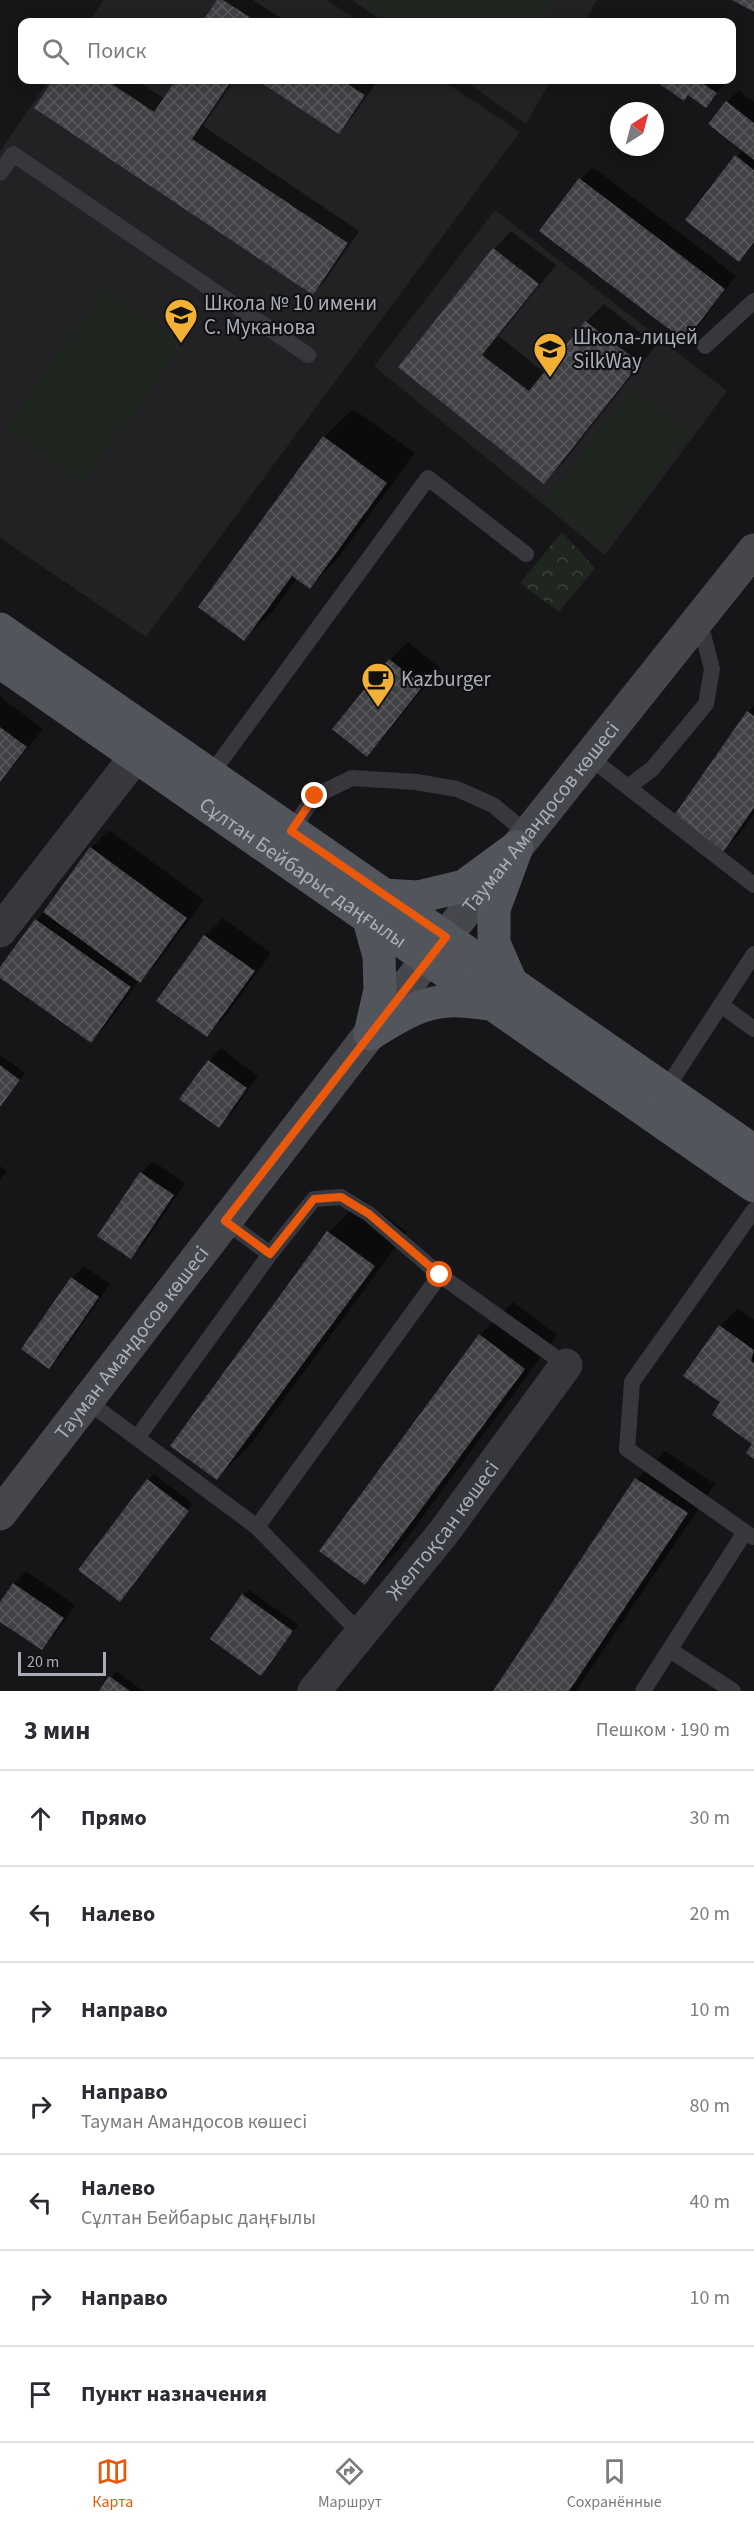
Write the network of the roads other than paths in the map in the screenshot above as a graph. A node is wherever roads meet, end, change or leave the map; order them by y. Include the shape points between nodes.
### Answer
1 (0, 173) edge
2 (754, 301) edge
3 (705, 346) dead end
4 (308, 355) dead end
5 (754, 550) edge
6 (526, 554) dead end
7 (699, 619) junction
8 (0, 629) edge
9 (0, 662) edge
10 (136, 756) junction
11 (589, 757) junction
12 (211, 774) junction
13 (628, 787) junction
14 (291, 831) junction
15 (523, 840) junction
16 (754, 885) edge
17 (375, 905) junction
18 (0, 931) edge
19 (437, 948) junction
20 (754, 954) edge
21 (502, 993) junction
22 (721, 1005) junction
23 (754, 1029) edge
24 (370, 1034) junction
25 (666, 1089) junction
26 (754, 1151) edge
27 (754, 1186) edge
28 (754, 1210) edge
29 (225, 1221) junction
30 (270, 1254) junction
31 (440, 1275) junction
32 (566, 1365) joint
33 (87, 1401) junction
34 (137, 1438) junction
35 (0, 1514) edge
36 (257, 1527) junction
37 (750, 1535) edge
38 (360, 1633) junction
39 (670, 1650) junction
40 (314, 1691) edge
41 (643, 1691) edge
42 (733, 1691) edge

1 - 4 lane via 13,154
2 - 3 lane
5 - 7 main road, Тауман Амандосов көшесі
6 - 12 lane via 428,478
7 - 11 main road, Тауман Амандосов көшесі
7 - 13 lane via 712,669 706,704 652,769
8 - 12 main road, Сұлтан Бейбарыс даңғылы
9 - 10 main road, Сұлтан Бейбарыс даңғылы
10 - 17 main road, Сұлтан Бейбарыс даңғылы
10 - 18 street
11 - 13 lane
11 - 15 main road, Тауман Амандосов көшесі
12 - 14 main road, Сұлтан Бейбарыс даңғылы
13 - 16 lane
14 - 15 lane via 315,796 352,778 457,789 493,805
14 - 17 main road, Сұлтан Бейбарыс даңғылы
15 - 17 main road via 464,886
15 - 19 main road, Тауман Амандосов көшесі
15 - 21 main road via 494,909 494,943
17 - 19 main road, Сұлтан Бейбарыс даңғылы
17 - 24 main road via 380,990
19 - 21 main road, Сұлтан Бейбарыс даңғылы
19 - 24 main road, Тауман Амандосов көшесі
20 - 22 lane
21 - 24 main road via 414,1008
21 - 25 main road, Сұлтан Бейбарыс даңғылы
21 - 27 main road, Сұлтан Бейбарыс даңғылы
22 - 23 lane
22 - 25 lane
24 - 29 main road, Тауман Амандосов көшесі
25 - 26 main road, Сұлтан Бейбарыс даңғылы
28 - 37 lane via 632,1382 627,1449
29 - 30 lane
29 - 33 main road, Тауман Амандосов көшесі
30 - 31 lane via 314,1199 341,1197 369,1214
30 - 34 lane
31 - 32 lane
31 - 36 lane
32 - 38 street, Желтоқсан көшесі via 444,1532
33 - 34 lane
33 - 35 main road, Тауман Амандосов көшесі
34 - 36 lane
36 - 38 lane
37 - 39 lane
38 - 40 street, Желтоқсан көшесі
39 - 41 lane
39 - 42 lane

